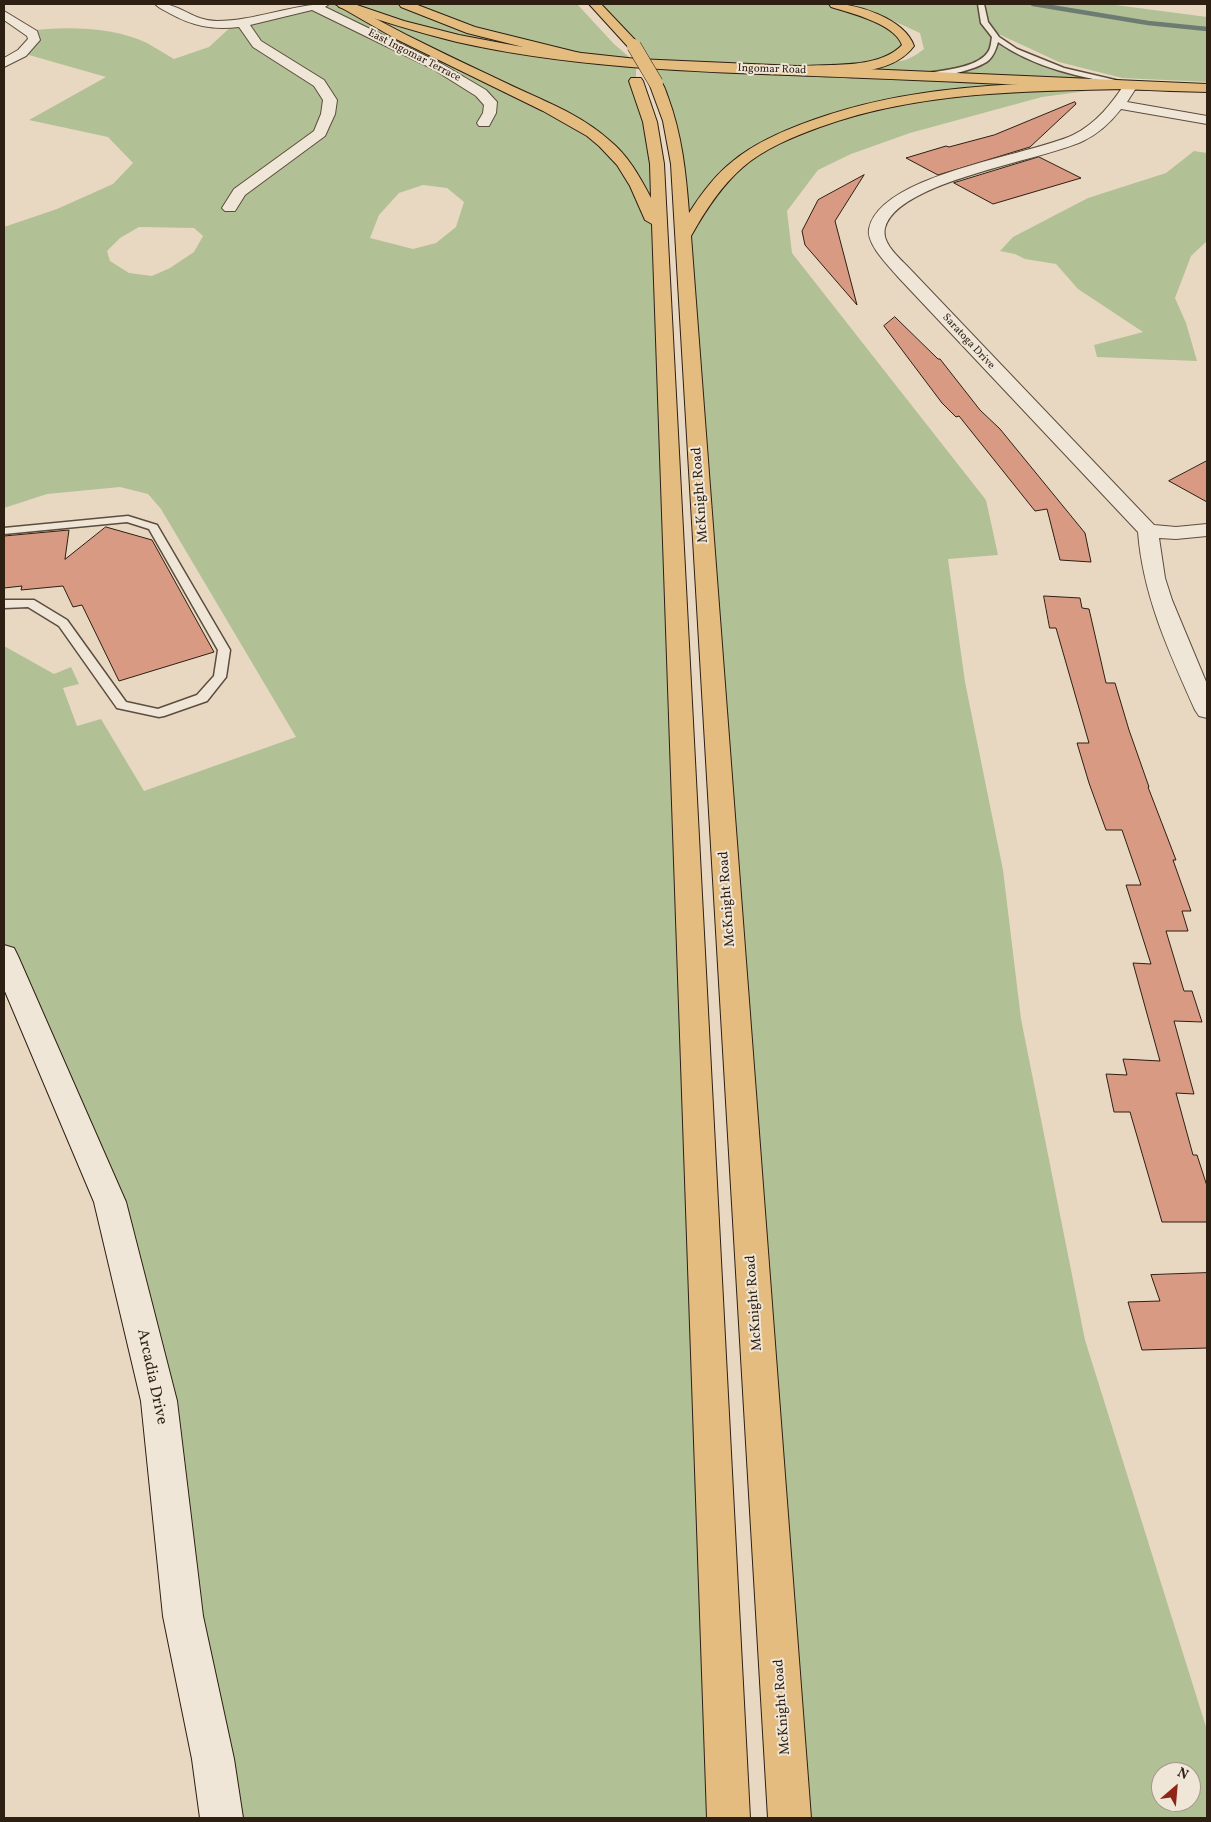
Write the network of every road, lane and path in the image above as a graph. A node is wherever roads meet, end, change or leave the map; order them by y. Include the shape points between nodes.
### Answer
1 (161, 4) edge
2 (342, 4) edge
3 (404, 4) edge
4 (835, 4) edge
5 (981, 4) edge
6 (318, 5) edge
7 (601, 7) edge
8 (583, 9) dead end
9 (4, 15) edge
10 (238, 23) junction
11 (601, 29) dead end
12 (995, 37) junction
13 (618, 50) dead end
14 (575, 56) junction
15 (4, 63) edge
16 (795, 71) junction
17 (917, 76) junction
18 (1130, 85) junction
19 (1207, 88) edge
20 (1119, 105) junction
21 (1207, 120) edge
22 (484, 123) dead end
23 (230, 208) dead end
24 (672, 236) junction
25 (1207, 530) edge
26 (4, 531) edge
27 (1148, 531) junction
28 (4, 604) edge
29 (1207, 710) edge
30 (4, 956) edge
31 (222, 1818) edge
32 (729, 1818) edge
33 (790, 1818) edge

1 - 10 street via 198,22
2 - 14 main road, Ingomar Road via 452,36
2 - 24 main road via 391,33 556,112 596,136 632,175
3 - 14 main road via 472,30
4 - 16 main road via 893,27 907,38 908,46 896,58 874,65
5 - 12 lane via 984,20
6 - 10 street
6 - 22 street, East Ingomar Terrace via 481,92 491,106
7 - 24 main road, McKnight Road, bridge via 634,46 664,102 678,164
8 - 11 main road
9 - 15 street via 33,34 34,40 22,53
10 - 23 street via 257,44 319,83 330,100 320,133 238,192
12 - 17 lane via 992,51 980,62
12 - 18 lane via 1021,54 1051,66
13 - 24 main road, McKnight Road via 644,101
14 - 16 main road, Ingomar Road via 665,65
16 - 17 main road, Ingomar Road
17 - 18 main road, Ingomar Road
18 - 19 main road, Ingomar Road
18 - 20 street, Saratoga Drive
18 - 24 main road via 961,91 877,105 833,117 777,140 738,164
20 - 21 street
20 - 27 street, Saratoga Drive via 1072,141 907,194 887,209 877,228 878,239 904,273
24 - 32 main road, McKnight Road
24 - 33 main road, McKnight Road
25 - 27 street
26 - 28 lane via 128,519 153,527 224,650 220,677 202,698 159,713 122,705 63,623 30,602
27 - 29 street via 1151,564 1160,599
30 - 31 street, Arcadia Drive via 110,1202 159,1401 183,1616

